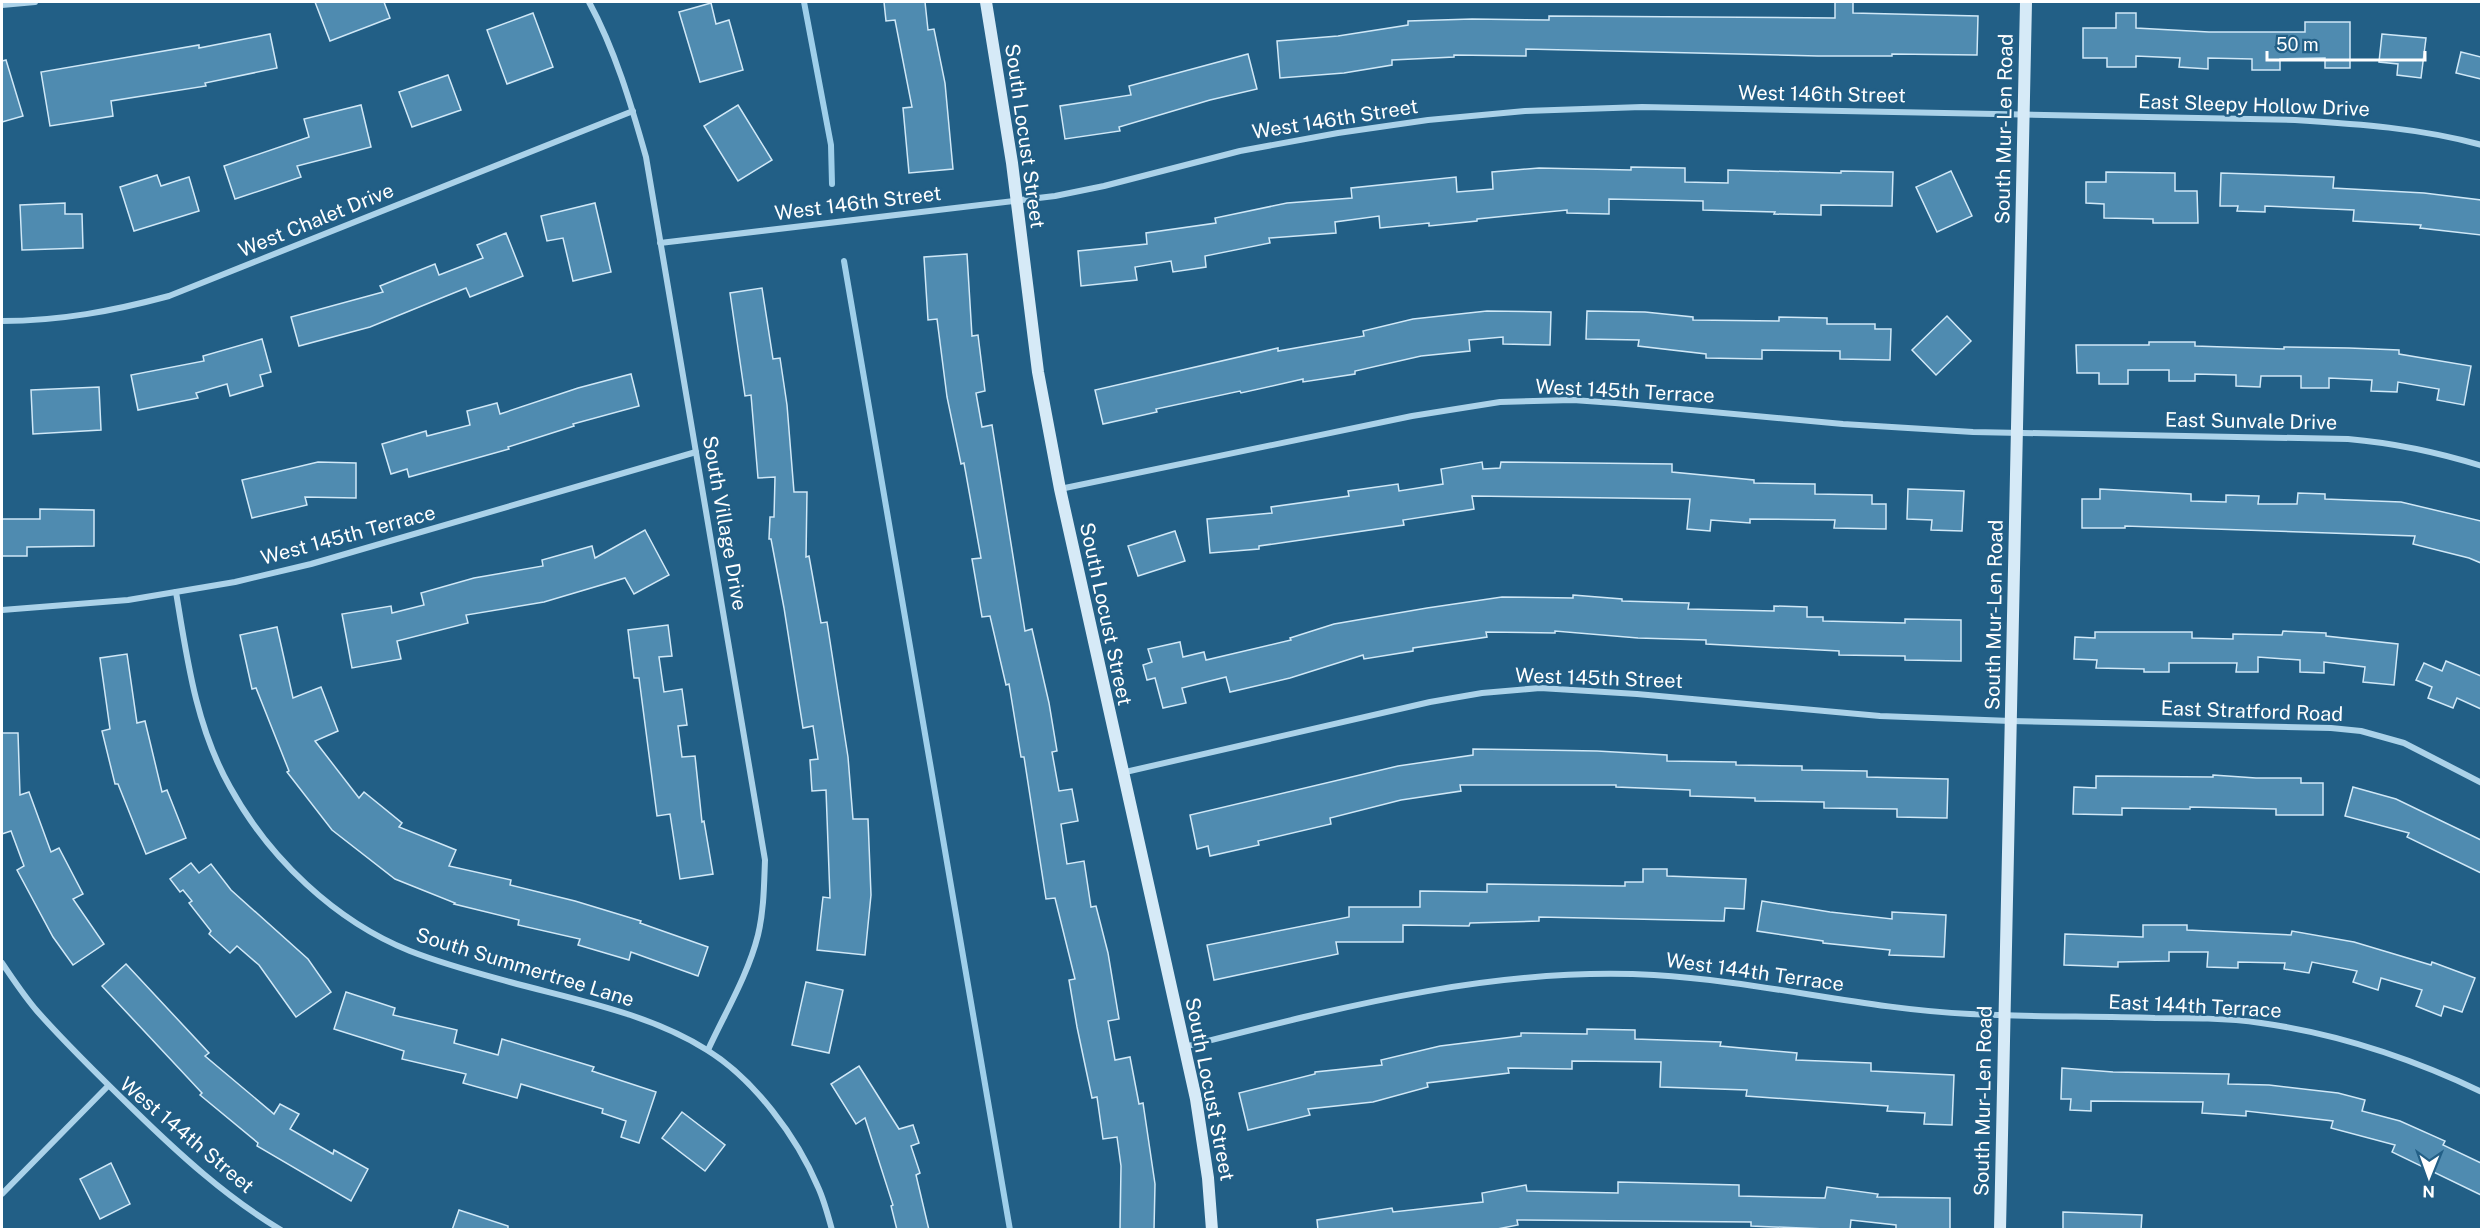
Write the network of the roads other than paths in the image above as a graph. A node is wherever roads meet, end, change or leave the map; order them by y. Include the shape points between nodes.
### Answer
1 (34, 2) edge
2 (589, 2) edge
3 (986, 2) edge
4 (2026, 2) edge
5 (2, 5) edge
6 (633, 111) junction
7 (2024, 115) junction
8 (2481, 145) edge
9 (1015, 201) junction
10 (660, 243) junction
11 (2, 321) edge
12 (2017, 432) junction
13 (696, 452) junction
14 (2481, 466) edge
15 (1060, 489) junction
16 (176, 592) junction
17 (2, 610) edge
18 (2011, 721) junction
19 (1121, 773) junction
20 (2481, 783) edge
21 (2, 963) edge
22 (2004, 1014) junction
23 (1184, 1047) junction
24 (708, 1050) junction
25 (108, 1086) junction
26 (2481, 1092) edge
27 (2, 1194) edge
28 (282, 1230) edge
29 (832, 1230) edge
30 (1212, 1230) edge
31 (2000, 1230) edge

1 - 5 street
2 - 6 street, South Village Drive
3 - 9 street, South Locust Street
4 - 7 street, South Mur-Len Road
6 - 10 street, South Village Drive via 646,157
6 - 11 street, West Chalet Drive via 169,296 55,320
7 - 8 street, East Sleepy Hollow Drive via 2295,120 2388,126
7 - 9 street, West 146th Street via 1642,107 1504,113 1338,132 1240,151 1104,186
7 - 12 street, South Mur-Len Road
9 - 10 street, West 146th Street
9 - 15 street, South Locust Street via 1038,372
10 - 13 street, South Village Drive
12 - 14 street, East Sunvale Drive via 2348,439 2441,453
12 - 15 street, West 145th Terrace via 1843,424 1573,400 1500,402 1412,416
12 - 18 street, South Mur-Len Road
13 - 16 street, West 145th Terrace via 311,564
13 - 24 street, South Village Drive via 765,860 764,897 752,955
15 - 19 street, South Locust Street
16 - 17 street, West 145th Terrace via 70,606
16 - 24 street, South Summertree Lane via 199,711 225,777 252,822 287,865 328,902 361,926 408,951 644,1020
18 - 19 street, West 145th Street via 1880,716 1540,688 1430,702
18 - 20 street, East Stratford Road via 2361,731 2404,743
18 - 22 street, South Mur-Len Road
19 - 23 street, South Locust Street
21 - 25 street via 36,1010
22 - 23 street, West 144th Terrace via 1901,1009 1707,980 1587,973 1503,979 1413,993
22 - 26 street, East 144th Terrace via 2259,1023 2328,1035 2391,1053
22 - 31 street, South Mur-Len Road
23 - 30 street, South Locust Street via 1196,1099
24 - 29 street, South Summertree Lane via 768,1106 799,1148 819,1188
25 - 27 street, West 144th Street
25 - 28 street, West 144th Street via 196,1169

